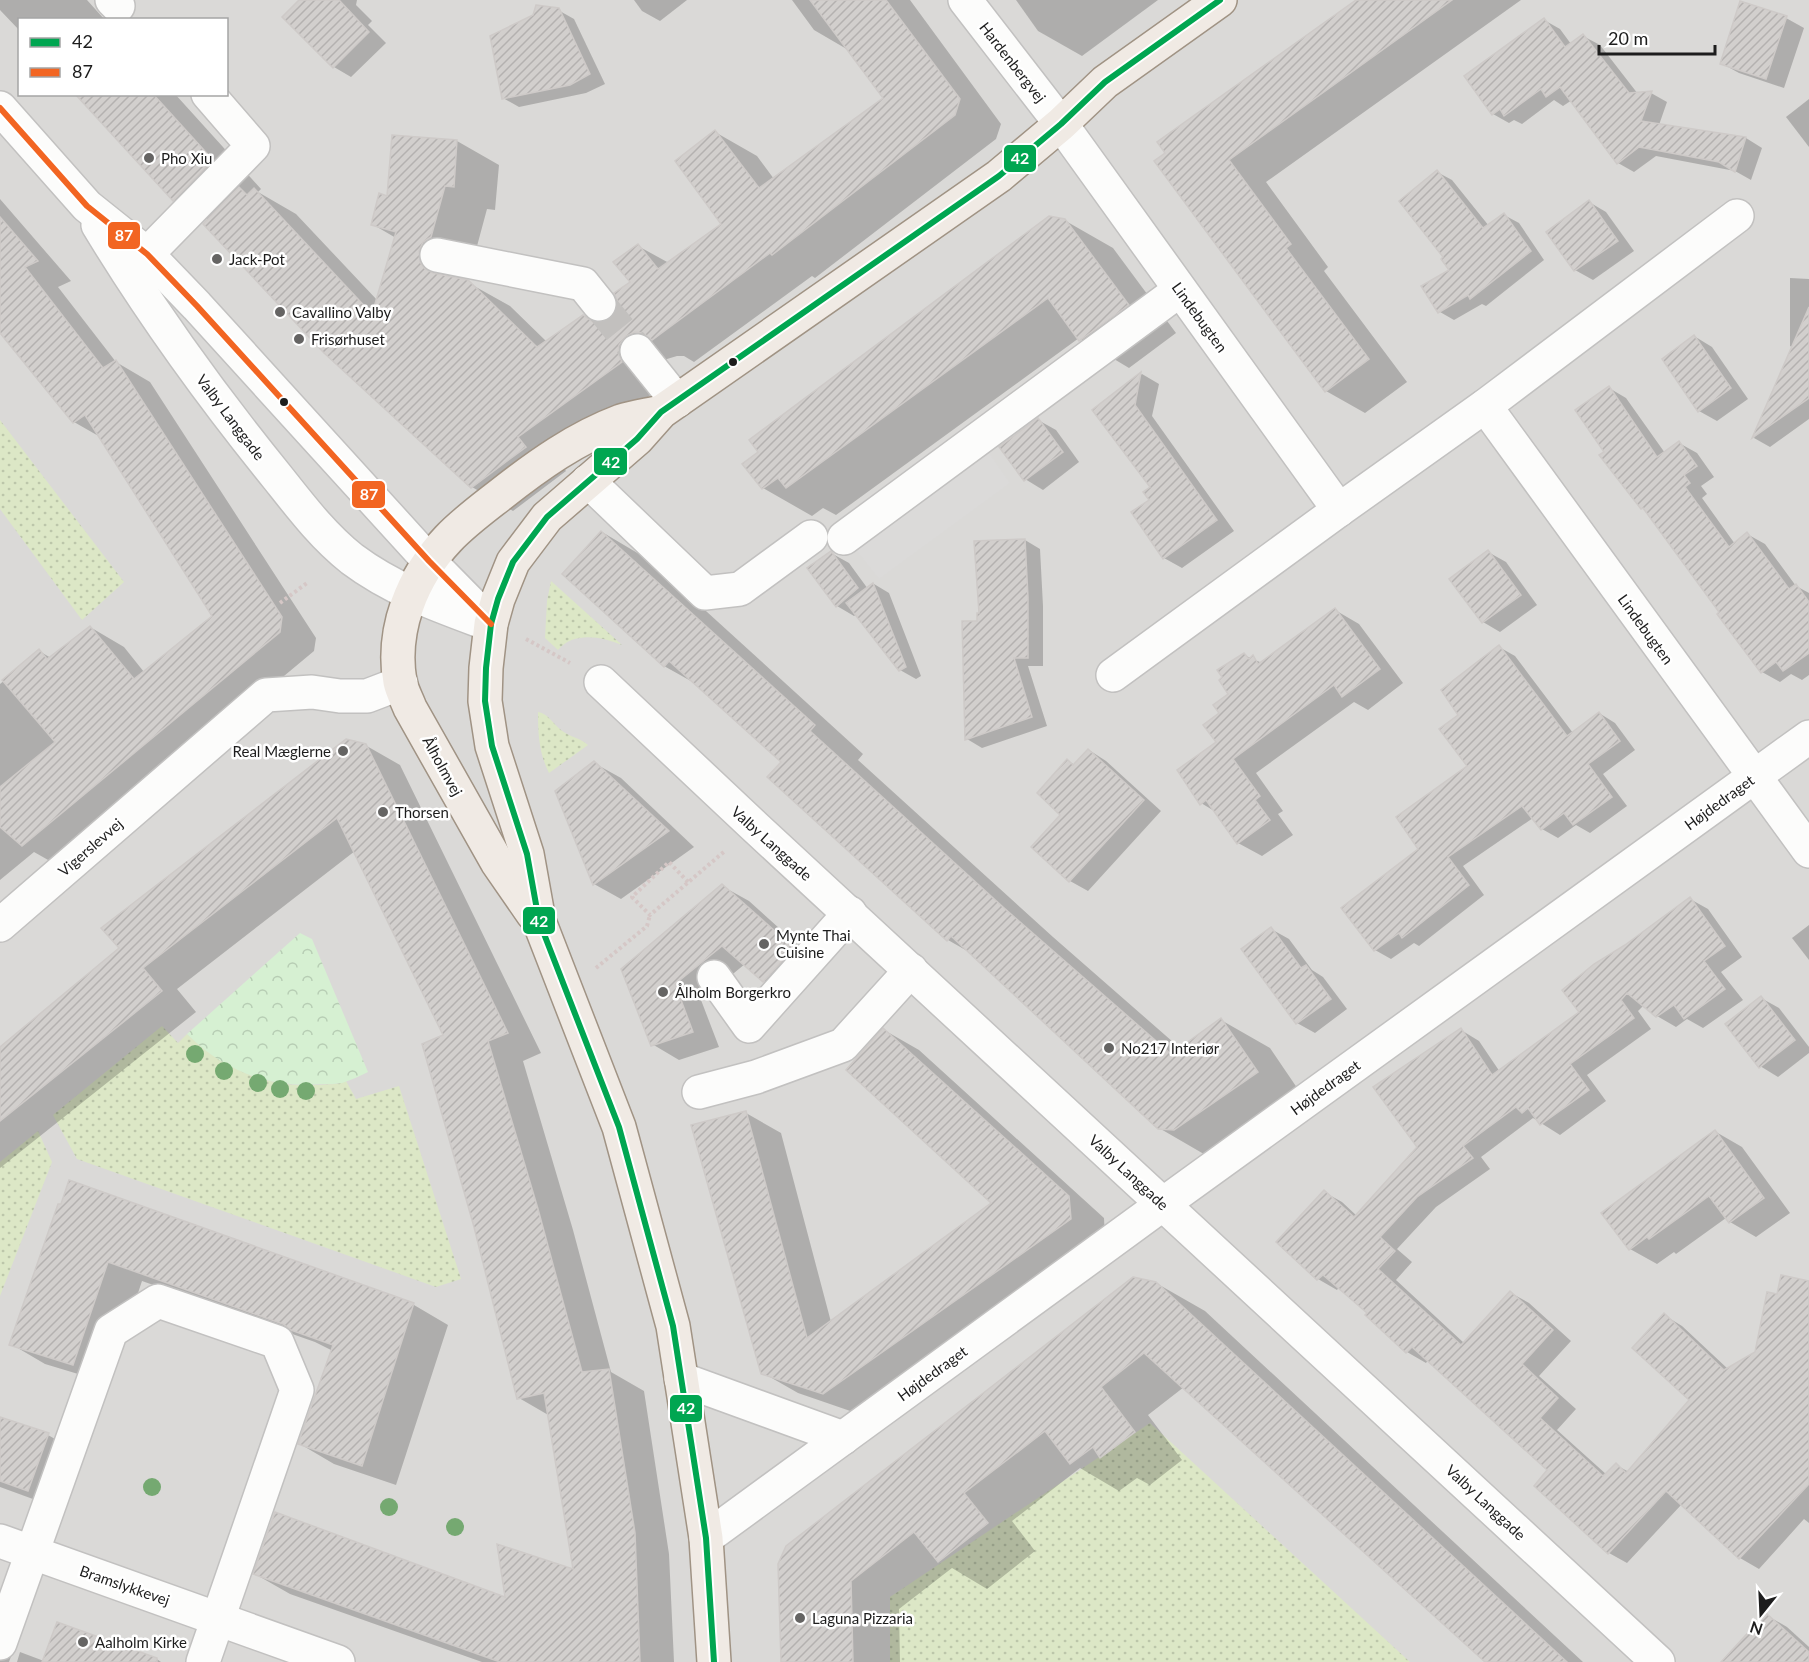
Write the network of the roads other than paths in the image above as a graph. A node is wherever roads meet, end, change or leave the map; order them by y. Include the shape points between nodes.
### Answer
1 (965, 0) edge
2 (1220, 0) edge
3 (210, 96) edge
4 (0, 108) edge
5 (1061, 124) junction
6 (87, 206) junction
7 (1737, 216) dead end
8 (147, 254) junction
9 (437, 255) dead end
10 (1180, 290) junction
11 (599, 304) tunnel mouth
12 (637, 351) tunnel mouth
13 (669, 406) junction
14 (1485, 406) junction
15 (588, 481) junction
16 (1339, 510) junction
17 (812, 537) dead end
18 (844, 538) dead end
19 (429, 561) junction
20 (411, 594) junction
21 (491, 624) junction
22 (1113, 675) dead end
23 (601, 682) dead end
24 (400, 683) junction
25 (1809, 737) edge
26 (1754, 777) junction
27 (1809, 851) edge
28 (850, 913) junction
29 (539, 921) junction
30 (0, 925) edge
31 (911, 970) junction
32 (714, 977) dead end
33 (699, 1092) dead end
34 (1163, 1204) junction
35 (681, 1379) junction
36 (843, 1438) junction
37 (706, 1538) junction
38 (0, 1541) edge
39 (32, 1553) junction
40 (218, 1618) junction
41 (0, 1642) edge
42 (203, 1662) edge
43 (338, 1662) edge
44 (714, 1662) edge
45 (1658, 1662) edge

1 - 5 street, Hardenbergvej
2 - 5 main road via 1105,82
3 - 8 street via 253,146
4 - 6 street, Valby Langgade
5 - 10 street, Lindebugten
5 - 13 main road via 999,176
6 - 8 street, Valby Langgade
6 - 20 street, Valby Langgade via 161,324 305,512 351,558
7 - 14 street
8 - 19 street, Valby Langgade
9 - 11 street via 583,285
10 - 16 street, Lindebugten
10 - 18 street
12 - 13 street
13 - 15 main road
13 - 19 main road via 593,433 560,452 464,524
14 - 16 street
14 - 26 street, Lindebugten
15 - 17 street via 705,593 740,589
15 - 21 main road via 547,517 513,562
16 - 22 street
19 - 20 main road, Ålholmvej
19 - 21 street, Valby Langgade
20 - 21 street, Valby Langgade
20 - 24 main road, Ålholmvej via 399,635
21 - 29 main road, Ålholmvej via 485,700 492,746 527,854
23 - 28 street, Valby Langgade
24 - 29 main road, Ålholmvej via 410,708 497,862
24 - 30 street, Vigerslevvej via 367,696 312,692 266,695
25 - 26 street, Højdedraget
26 - 27 street, Lindebugten
26 - 34 street, Højdedraget
28 - 31 street, Valby Langgade
28 - 32 street via 749,1026
29 - 35 main road, Ålholmvej via 619,1127 673,1326
31 - 33 street via 843,1045 756,1077
31 - 34 street, Valby Langgade
34 - 36 street, Højdedraget
34 - 45 street, Valby Langgade
35 - 36 street
35 - 37 main road, Ålholmvej
36 - 37 street, Højdedraget
37 - 44 main road, Ålholmvej
38 - 39 street, Bramslykkevej
39 - 40 street, Bramslykkevej
39 - 40 street via 111,1331 158,1301 277,1342 297,1390
39 - 41 street
40 - 42 street
40 - 43 street, Bramslykkevej

